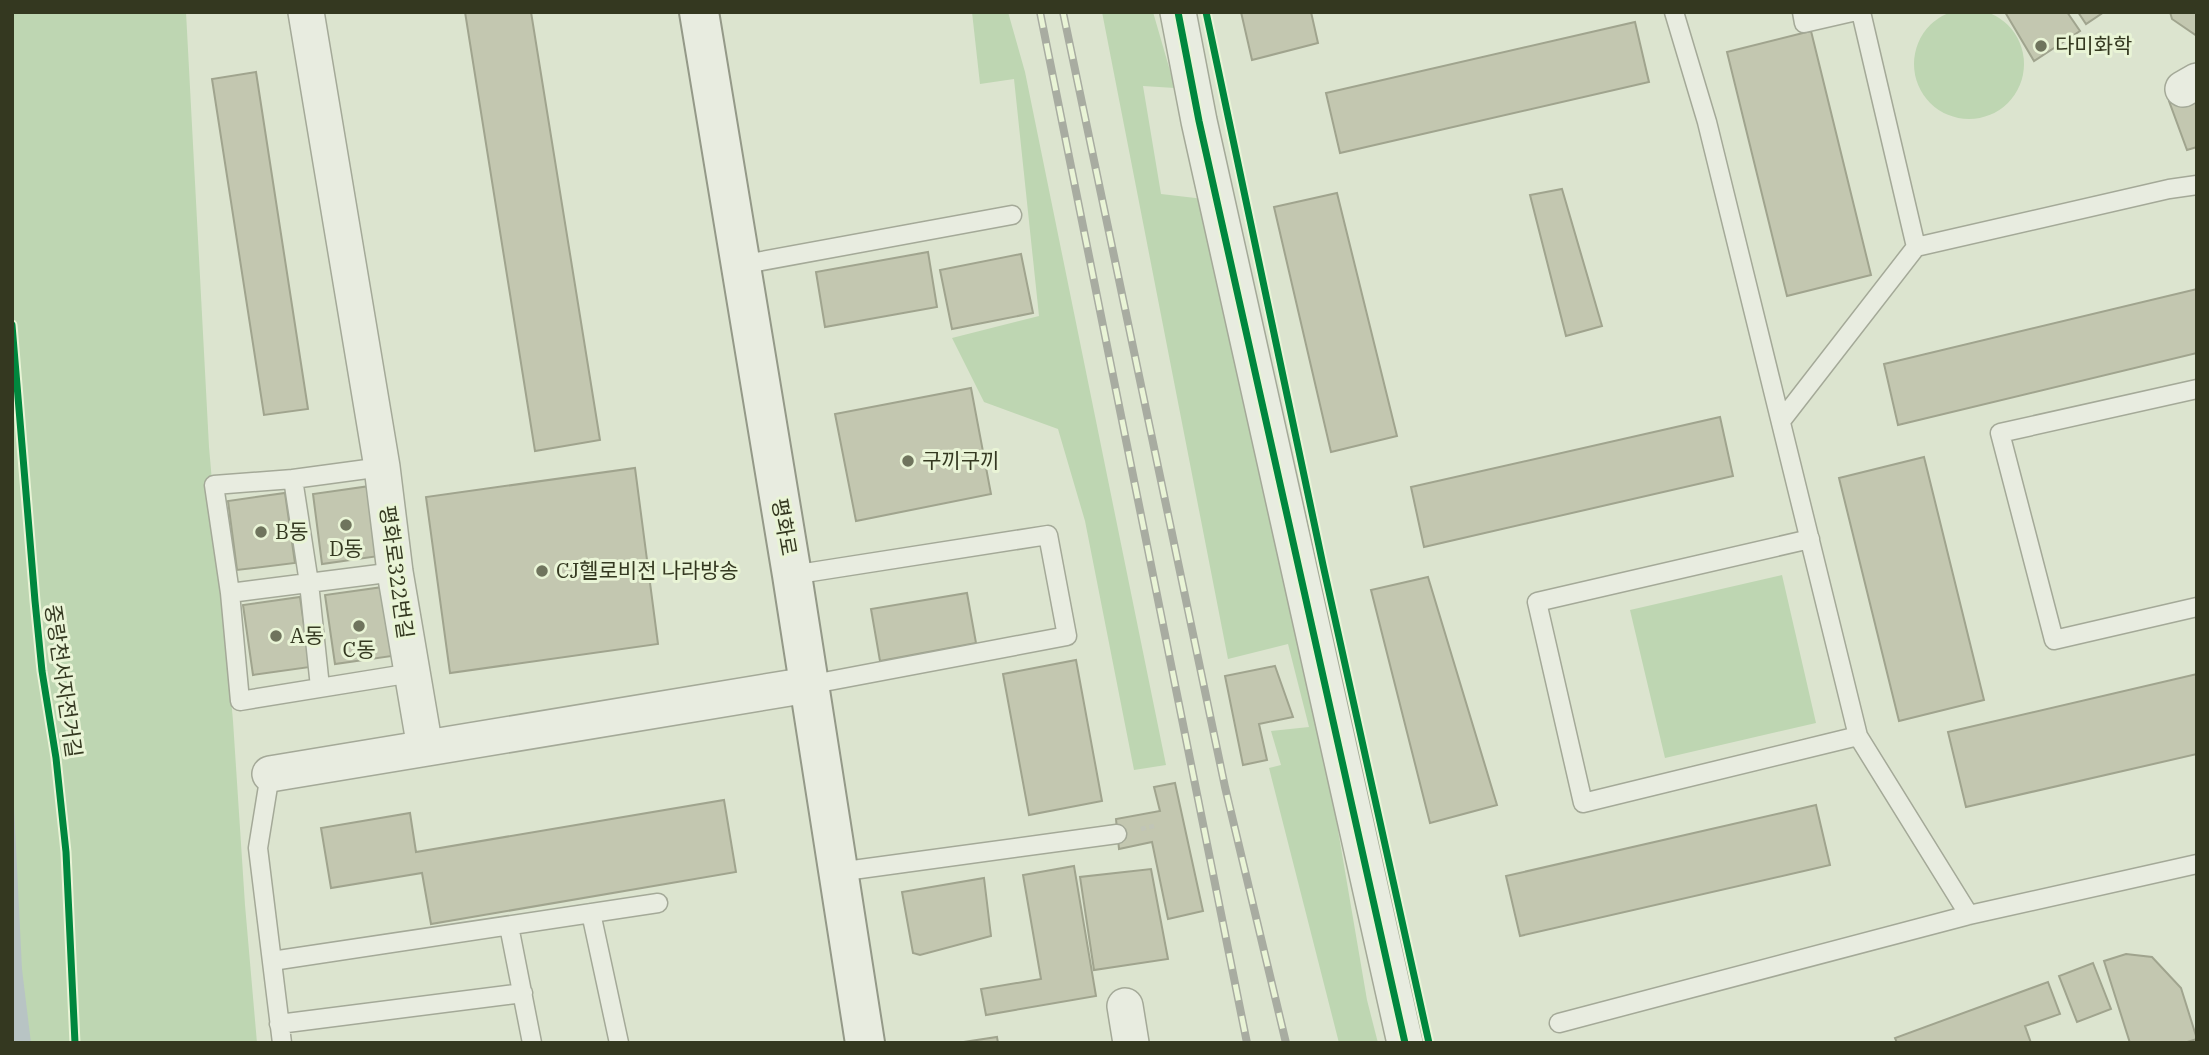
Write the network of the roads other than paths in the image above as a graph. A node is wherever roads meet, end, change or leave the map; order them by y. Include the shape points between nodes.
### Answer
1 (306, 12) edge
2 (699, 12) edge
3 (1178, 12) edge
4 (1674, 12) edge
5 (1802, 12) edge
6 (1852, 12) edge
7 (1861, 12) edge
8 (2197, 185) edge
9 (1012, 215) dead end
10 (1916, 247) junction
11 (740, 265) junction
12 (2197, 389) edge
13 (1782, 421) junction
14 (382, 467) junction
15 (293, 479) junction
16 (1810, 539) junction
17 (395, 572) junction
18 (792, 575) junction
19 (309, 583) junction
20 (229, 593) junction
21 (2197, 607) edge
22 (412, 673) junction
23 (808, 684) junction
24 (320, 687) junction
25 (1858, 736) junction
26 (425, 748) junction
27 (270, 774) joint
28 (1117, 834) dead end
29 (2197, 864) edge
30 (838, 872) junction
31 (658, 903) dead end
32 (591, 914) junction
33 (1969, 915) junction
34 (509, 926) junction
35 (272, 961) junction
36 (523, 993) junction
37 (1125, 1006) dead end
38 (1559, 1023) dead end
39 (279, 1024) junction
40 (282, 1043) edge
41 (532, 1043) edge
42 (619, 1043) edge
43 (865, 1043) edge
44 (1131, 1043) edge
45 (1405, 1043) edge

1 - 14 street, 평화로322번길
2 - 11 main road, 평화로
3 - 45 street
4 - 13 lane via 1707,122
5 - 6 lane via 1804,23
7 - 10 lane
8 - 10 lane
9 - 11 lane
10 - 13 lane
11 - 18 main road, 평화로
12 - 21 lane via 2000,433 2054,640
13 - 16 lane
14 - 15 lane
14 - 17 street, 평화로322번길
15 - 19 lane
15 - 20 lane via 214,485
16 - 25 lane
16 - 25 lane via 1536,602 1583,803
17 - 19 lane
17 - 22 street, 평화로322번길
18 - 23 main road, 평화로
18 - 23 lane via 1048,535 1067,636
19 - 20 lane
19 - 24 lane
20 - 24 lane via 240,701
22 - 24 lane
22 - 26 street, 평화로322번길
23 - 26 street
23 - 30 main road, 평화로
25 - 33 lane
26 - 27 street
27 - 35 lane via 258,848
28 - 30 lane
29 - 33 lane
30 - 43 main road, 평화로
31 - 32 lane
32 - 34 lane
32 - 42 lane
33 - 38 lane
34 - 35 lane
34 - 36 lane
35 - 39 lane
36 - 39 lane
36 - 41 lane
37 - 44 street
39 - 40 lane

